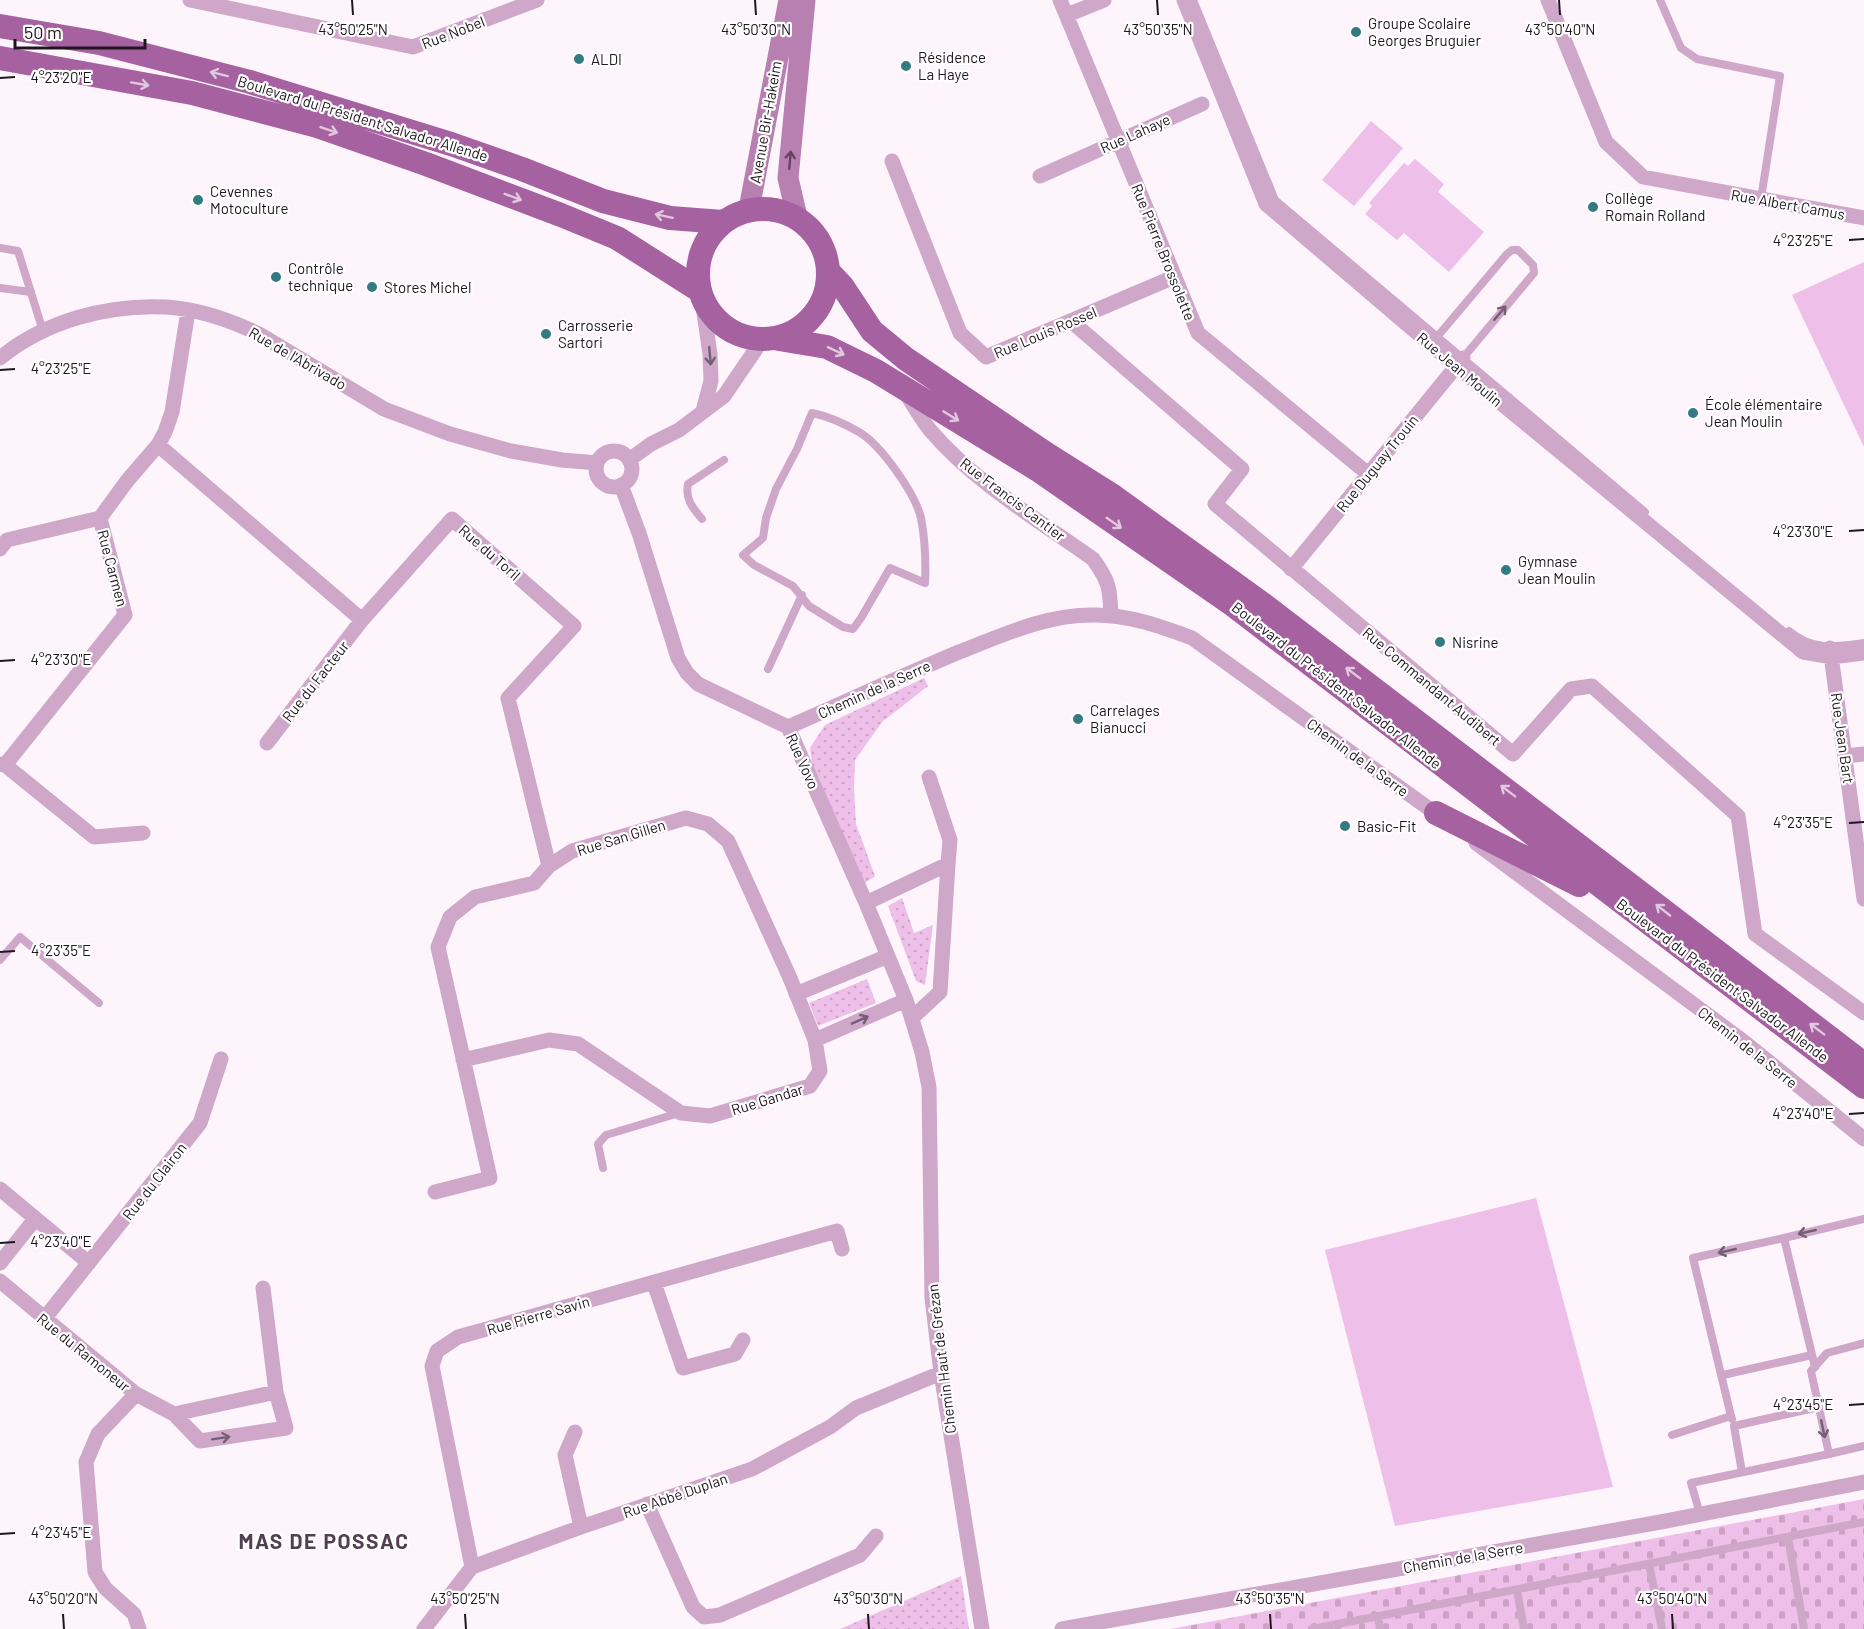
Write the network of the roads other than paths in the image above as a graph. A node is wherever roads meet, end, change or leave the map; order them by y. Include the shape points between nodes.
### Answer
1 (190, 0) edge
2 (537, 0) edge
3 (789, 0) edge
4 (806, 0) edge
5 (1060, 0) edge
6 (1104, 0) edge
7 (1184, 0) edge
8 (1193, 0) edge
9 (1548, 0) edge
10 (1660, 0) edge
11 (1067, 15) junction
12 (0, 26) edge
13 (0, 58) edge
14 (1202, 104) dead end
15 (1119, 141) junction
16 (892, 161) dead end
17 (1040, 176) dead end
18 (1761, 199) junction
19 (749, 209) junction
20 (797, 217) junction
21 (1864, 218) edge
22 (723, 222) junction
23 (0, 248) edge
24 (829, 272) junction
25 (1174, 277) junction
26 (0, 288) edge
27 (31, 292) junction
28 (700, 295) junction
29 (188, 311) junction
30 (1071, 321) junction
31 (43, 332) junction
32 (1437, 337) junction
33 (771, 340) junction
34 (0, 358) edge
35 (1460, 362) junction
36 (901, 386) junction
37 (703, 411) junction
38 (158, 445) junction
39 (628, 460) junction
40 (724, 460) dead end
41 (597, 463) junction
42 (1367, 473) junction
43 (621, 485) junction
44 (100, 518) junction
45 (702, 519) dead end
46 (0, 549) edge
47 (1291, 569) junction
48 (802, 595) junction
49 (1111, 615) junction
50 (362, 620) junction
51 (1864, 643) edge
52 (1831, 652) junction
53 (1864, 653) edge
54 (768, 669) dead end
55 (788, 727) junction
56 (267, 743) dead end
57 (1864, 754) edge
58 (1845, 756) junction
59 (2, 764) edge
60 (929, 777) dead end
61 (1436, 813) junction
62 (142, 833) dead end
63 (948, 864) junction
64 (549, 866) junction
65 (1864, 899) edge
66 (866, 903) junction
67 (1631, 910) junction
68 (888, 956) junction
69 (0, 960) edge
70 (790, 978) joint
71 (796, 994) junction
72 (906, 1000) junction
73 (99, 1003) dead end
74 (1864, 1013) edge
75 (912, 1018) junction
76 (814, 1040) junction
77 (222, 1059) dead end
78 (463, 1060) junction
79 (1864, 1064) edge
80 (1864, 1087) edge
81 (929, 1088) joint
82 (681, 1113) junction
83 (1864, 1139) edge
84 (603, 1168) dead end
85 (0, 1189) edge
86 (435, 1192) dead end
87 (34, 1219) junction
88 (1864, 1219) edge
89 (1784, 1238) junction
90 (842, 1249) dead end
91 (0, 1263) edge
92 (89, 1263) junction
93 (0, 1281) edge
94 (654, 1283) junction
95 (263, 1288) dead end
96 (44, 1319) junction
97 (743, 1341) dead end
98 (1864, 1343) edge
99 (1812, 1355) junction
100 (1815, 1367) junction
101 (941, 1373) junction
102 (1723, 1375) junction
103 (276, 1392) junction
104 (136, 1395) junction
105 (1819, 1407) junction
106 (174, 1414) junction
107 (1731, 1416) junction
108 (1734, 1426) junction
109 (575, 1431) dead end
110 (1672, 1435) dead end
111 (1864, 1446) edge
112 (1829, 1454) junction
113 (1742, 1472) junction
114 (1864, 1482) edge
115 (646, 1504) junction
116 (1700, 1514) junction
117 (1864, 1522) edge
118 (581, 1527) junction
119 (876, 1536) dead end
120 (1788, 1537) junction
121 (1649, 1564) junction
122 (472, 1567) junction
123 (1517, 1590) junction
124 (1378, 1616) junction
125 (139, 1629) edge
126 (424, 1629) edge
127 (982, 1629) edge
128 (1062, 1629) edge
129 (1312, 1629) edge
130 (1380, 1629) edge
131 (1524, 1629) edge
132 (1662, 1629) edge
133 (1804, 1629) edge

1 - 2 street, Rue Nobel via 413,47
3 - 19 main road, Avenue Bir-Hakeim
20 -> 4 main road, Avenue Bir-Hakeim via 788,178
5 - 11 street, Rue Pierre Brossolette
6 - 11 street
7 - 35 street, Rue Jean Moulin via 1266,204
8 - 32 lane, Rue Jean Moulin via 1275,200
9 - 18 street, Rue Albert Camus via 1606,142 1614,152 1643,177
10 - 18 lane via 1681,48 1696,59 1780,76
11 - 15 street, Rue Pierre Brossolette
22 -> 12 main road, Boulevard du Président Salvador Allende via 670,218 603,201 451,144 250,82 99,43
13 -> 28 main road, Boulevard du Président Salvador Allende via 192,93 317,126 616,238
14 - 15 street, Rue Lahaye
15 - 17 street, Rue Lahaye
15 - 25 street, Rue Pierre Brossolette
16 - 30 street, Rue Louis Rossel via 960,333 986,357
18 - 21 street, Rue Albert Camus
19 - 20 main road via 773,209
19 - 22 main road
20 - 24 main road via 814,231 825,250
22 - 28 main road via 706,241 698,265
23 - 27 lane via 18,251
24 - 33 main road via 823,301 805,325
79 -> 24 main road, Boulevard du Président Salvador Allende via 1264,605 1113,496 906,359 872,331
25 - 30 street, Rue Louis Rossel
25 - 42 street, Rue Pierre Brossolette via 1197,333
26 - 27 lane
27 - 31 lane
28 - 33 main road via 716,321 737,335
28 -> 37 street via 711,381
29 - 31 street, Rue de l'Abrivado via 146,307 114,310 82,316
29 - 38 street, Rue Carmen via 172,412
29 - 41 street, Rue de l'Abrivado via 259,333 384,409 450,434 511,451
30 - 47 street, Rue Commandant Audibert via 1242,469 1215,504
31 - 34 street, Rue de l'Abrivado
32 - 35 lane, Rue Jean Moulin
35 -> 32 lane via 1534,273 1533,265 1518,250 1512,250
33 -> 36 main road, Boulevard du Président Salvador Allende via 827,347
33 - 37 street via 724,396
35 - 42 street, Rue Duguay Trouin
35 - 52 street, Rue Jean Moulin via 1803,652
36 - 49 street, Rue Francis Cantier via 928,428 948,449 988,485 1093,559 1110,588
36 -> 67 main road, Boulevard du Président Salvador Allende via 1038,470 1233,605
37 - 39 street
38 - 44 street, Rue Carmen
38 - 50 street
39 - 41 street via 620,453 609,452
39 - 43 street via 630,477
40 - 45 lane via 688,484 686,494
41 - 43 street via 597,475 604,484
42 - 47 street, Rue Duguay Trouin
43 - 55 street, Rue Vovo via 678,658 687,673 698,684
44 - 46 street via 7,540
44 - 59 street, Rue Carmen via 125,615
47 - 74 street, Rue Commandant Audibert via 1513,754 1571,689 1592,686 1738,816 1755,934
48 - 48 lane via 808,606 853,629 890,568 925,583 921,516 905,482 861,432 812,413 776,489 763,538 743,555
48 - 54 lane
49 - 55 street, Chemin de la Serre via 1058,618 1021,627
49 - 61 street, Chemin de la Serre via 1151,623 1192,638
50 - 56 street, Rue du Facteur
50 - 64 street, Rue du Toril via 452,519 574,626 508,698
51 - 52 lane
52 - 53 street, Rue Jean Moulin
52 - 58 street, Rue Jean Bart
55 - 66 street, Rue Vovo
57 - 58 street
58 - 65 street, Rue Jean Bart
59 - 62 street via 94,837
60 - 63 street via 950,840
61 - 67 main road
61 - 83 street, Chemin de la Serre via 1743,1041
63 - 66 street
63 - 75 street via 940,992
64 - 70 street, Rue San Gillen via 572,851 686,818 708,824 728,840
64 - 78 street, Rue San Gillen via 534,883 475,897 450,917 438,947
66 - 68 street, Rue Vovo
67 - 80 main road, Boulevard du Président Salvador Allende
68 - 71 street
68 - 72 street, Rue Vovo
69 - 73 lane via 20,937
70 - 71 street, Rue Gandar
71 - 76 street, Rue Gandar
72 - 75 street, Rue Vovo
76 -> 72 street
75 - 81 street, Rue Vovo
76 - 82 street, Rue Gandar via 820,1071 810,1086 710,1116
77 - 92 street, Rue du Clairon via 200,1123
78 - 82 street, Rue Gandar via 549,1040 578,1044
78 - 86 street, Rue San Gillen via 490,1178
81 - 101 street, Chemin Haut de Grézan via 932,1298
82 - 84 lane, Rue Gandar via 606,1135 598,1144
85 - 87 street
87 - 91 street
87 - 92 street
88 -> 89 lane
89 - 99 lane
89 -> 102 lane via 1694,1258
90 - 94 street, Rue Pierre Savin via 837,1231
92 - 96 street, Rue du Clairon
93 - 96 street, Rue du Ramoneur
94 - 97 street via 682,1368 735,1354
94 - 122 street, Rue Pierre Savin via 458,1337 437,1351 432,1366
95 - 103 street, Rue du Ramoneur
96 - 104 street, Rue du Ramoneur
98 - 100 lane via 1827,1353
99 - 100 lane
99 - 102 lane
100 - 105 lane via 1811,1371
101 - 115 street, Rue Abbé Duplan via 856,1408 830,1427 752,1469
101 - 127 street, Chemin Haut de Grézan
102 - 107 lane
103 - 106 street
106 -> 103 street, Rue du Ramoneur via 200,1441 286,1428
104 - 106 street, Rue du Ramoneur
104 - 125 street via 98,1434 86,1462 95,1572 105,1588 134,1614
105 - 108 lane
105 -> 112 lane
107 - 108 lane
107 - 110 lane
108 - 113 lane
109 - 118 street via 565,1455
111 - 112 lane
112 - 113 lane
113 - 116 lane via 1691,1483
114 - 116 street, Chemin de la Serre
115 - 118 street, Rue Abbé Duplan
115 - 119 street via 693,1607 704,1617 720,1615 860,1555
116 - 128 street, Chemin de la Serre
117 - 120 lane
118 - 122 street, Rue Abbé Duplan
120 - 121 lane
120 - 133 lane
121 - 123 lane
121 - 132 lane
122 - 126 street
123 - 124 lane
123 - 131 lane
124 - 129 lane
124 - 130 lane

